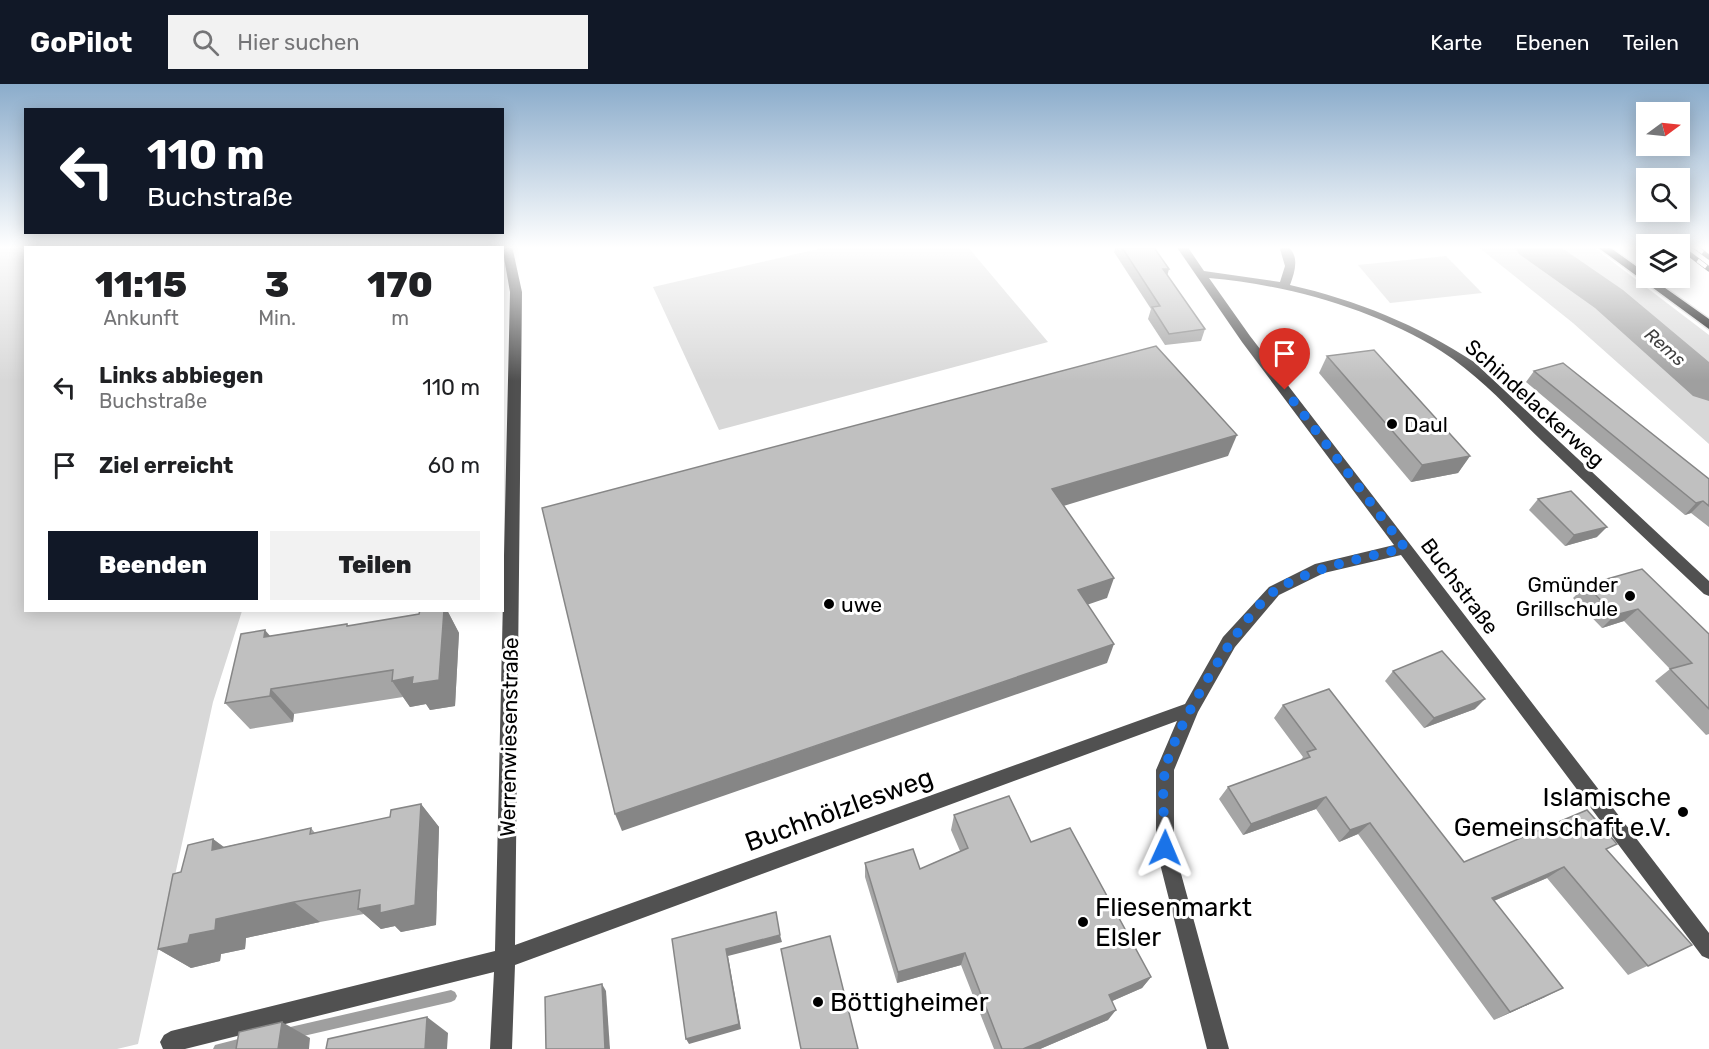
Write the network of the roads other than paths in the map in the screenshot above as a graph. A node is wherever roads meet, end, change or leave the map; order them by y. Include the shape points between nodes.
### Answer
1 (516, 291) edge
2 (1213, 291) edge
3 (1300, 291) edge
4 (1663, 291) edge
5 (1709, 325) edge
6 (1405, 548) junction
7 (1709, 590) edge
8 (1191, 710) junction
9 (1709, 949) edge
10 (505, 958) junction
11 (171, 1042) dead end
12 (501, 1049) edge
13 (1218, 1049) edge

1 - 10 street, Werrenwiesenstraße
2 - 6 street, Buchstraße
3 - 7 street, Schindelackerweg via 1402,327 1469,364
4 - 5 main road
6 - 8 street via 1320,568 1274,591 1229,642
6 - 9 street, Buchstraße
8 - 10 street, Buchhölzlesweg
8 - 13 street via 1165,770 1165,848
10 - 11 street, Buchhölzlesweg
10 - 12 street, Werrenwiesenstraße

